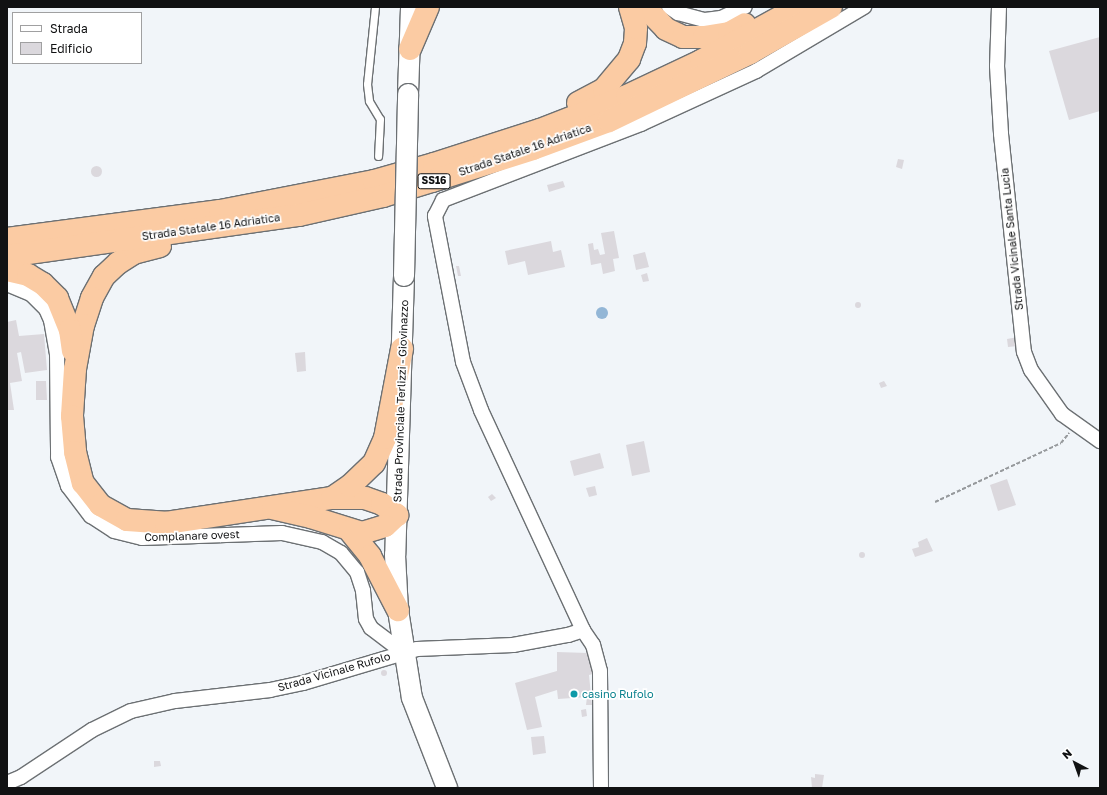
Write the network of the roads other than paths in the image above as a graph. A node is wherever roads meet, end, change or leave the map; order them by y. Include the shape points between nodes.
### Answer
1 (375, 7) edge
2 (411, 7) edge
3 (428, 7) edge
4 (630, 7) edge
5 (645, 7) edge
6 (669, 7) edge
7 (745, 7) edge
8 (778, 7) edge
9 (799, 7) edge
10 (831, 7) edge
11 (864, 7) edge
12 (999, 7) edge
13 (410, 49) junction
14 (378, 156) dead end
15 (434, 164) junction
16 (229, 226) junction
17 (7, 239) edge
18 (7, 256) edge
19 (7, 270) edge
20 (7, 284) edge
21 (402, 348) junction
22 (74, 368) junction
23 (1100, 441) edge
24 (332, 498) junction
25 (272, 508) junction
26 (397, 515) junction
27 (350, 531) junction
28 (398, 610) junction
29 (583, 630) junction
30 (403, 652) junction
31 (7, 783) edge
32 (447, 788) edge
33 (601, 788) edge

1 - 14 lane via 367,84 369,101 380,119
2 - 13 main road, Strada Provinciale Terlizzi - Giovinazzo
3 - 13 highway
4 - 15 highway via 636,28 635,43 620,73 604,89 584,101 513,127
5 - 8 highway via 666,29 684,37 704,37 729,32
6 - 7 street via 678,13 705,20 721,18
9 - 15 highway, Strada Statale 16 Adriatica / SS16 via 701,61 627,96 540,130
10 - 16 highway, Strada Statale 16 Adriatica / SS16 via 685,86 609,121 533,150 383,196
11 - 29 street via 756,71 648,121 443,200 435,216 463,362 481,410
12 - 23 street, Strada Vicinale Santa Lucia via 997,66 1001,134 1024,352 1031,370 1048,397 1071,420
13 - 21 main road, Strada Provinciale Terlizzi - Giovinazzo, bridge
15 - 17 highway, Strada Statale 16 Adriatica / SS16 via 313,195 220,211
16 - 18 highway, Strada Statale 16 Adriatica / SS16
16 - 22 highway via 195,240 152,247 118,263 104,276 92,298
19 - 22 highway via 28,275 43,284 57,298 70,330
20 - 30 street, Complanare ovest via 32,294 46,309 51,320 57,353 58,457 68,486 91,516 111,529 142,538 282,533 322,542 344,556 357,572 363,591 366,619 371,628
21 - 24 highway via 384,438 374,463 350,486
21 - 26 main road, Strada Provinciale Terlizzi - Giovinazzo
22 - 25 highway via 72,416 75,452 84,483 100,505 128,520 166,523
24 - 25 highway
24 - 26 highway via 365,498 382,504
25 - 27 highway via 311,517
26 - 27 highway via 385,526 374,531
26 - 28 main road, Strada Provinciale Terlizzi - Giovinazzo via 395,555
27 - 28 highway via 370,556
28 - 30 main road, Strada Provinciale Terlizzi - Giovinazzo
29 - 30 street, Strada Vicinale Rufolo via 568,636 513,645 418,649
29 - 33 street via 594,645 600,671
30 - 31 street, Strada Vicinale Rufolo via 303,683 270,690 225,693 175,701 131,711 92,730 21,778
30 - 32 main road, Strada Provinciale Terlizzi - Giovinazzo via 412,698

